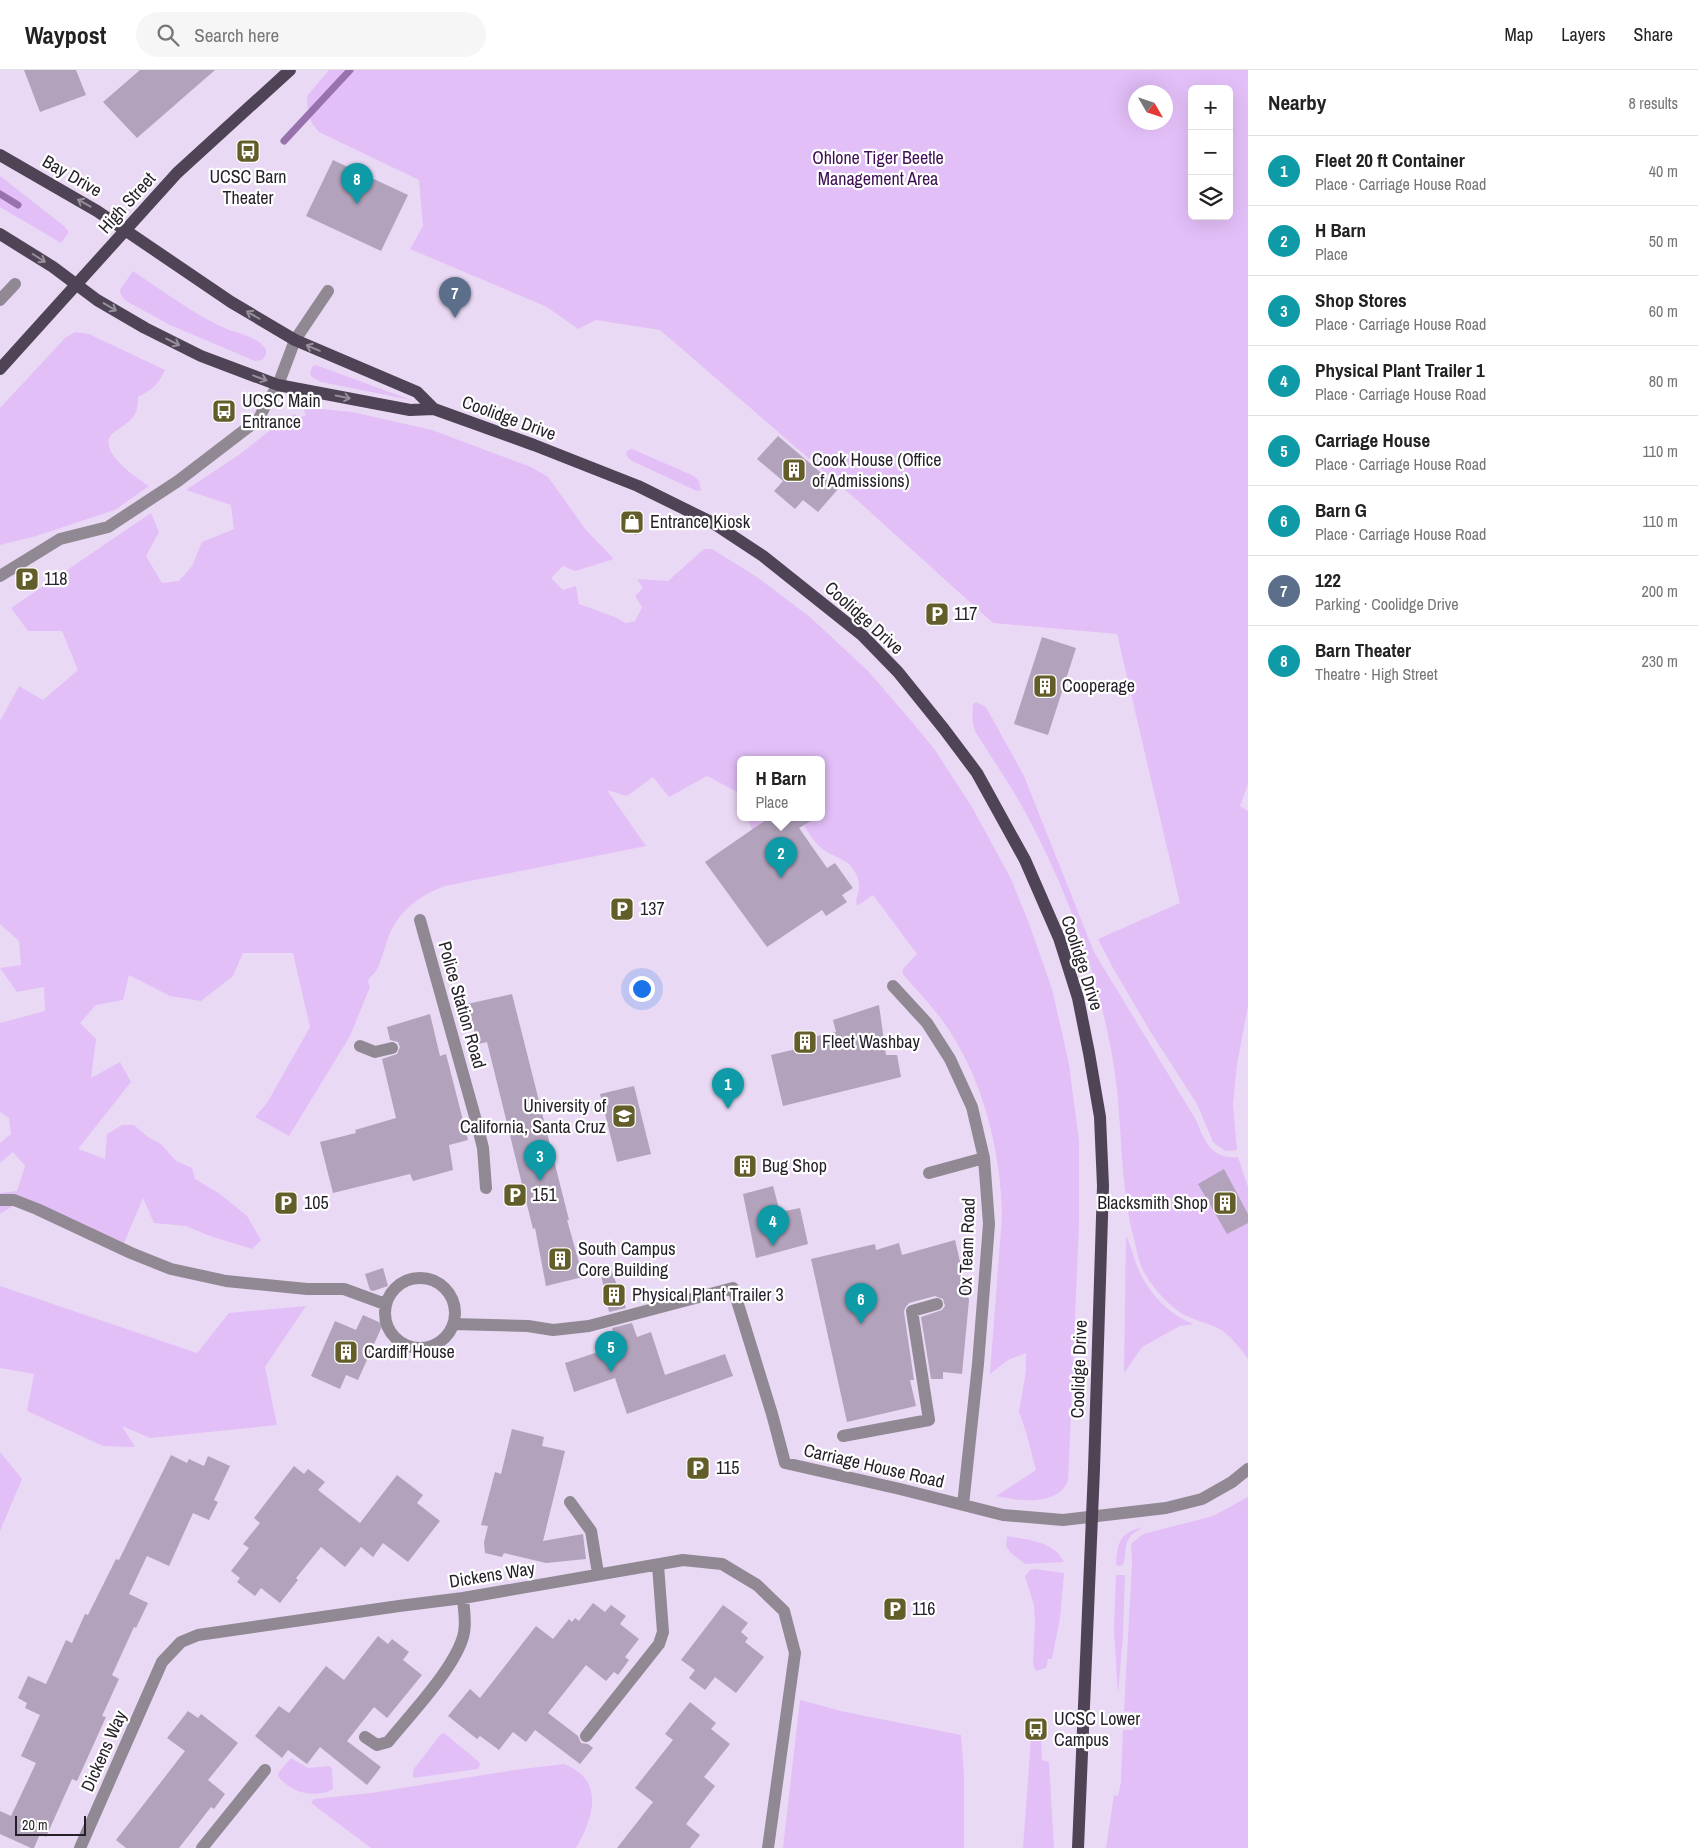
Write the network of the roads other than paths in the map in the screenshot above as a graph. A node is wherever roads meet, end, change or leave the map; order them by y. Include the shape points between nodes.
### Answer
1 (290, 70) edge
2 (0, 155) edge
3 (126, 229) junction
4 (0, 234) edge
5 (15, 284) dead end
6 (76, 285) junction
7 (328, 291) dead end
8 (0, 300) edge
9 (295, 340) junction
10 (0, 369) edge
11 (278, 385) junction
12 (434, 409) junction
13 (0, 576) edge
14 (420, 920) dead end
15 (893, 986) dead end
16 (360, 1046) dead end
17 (392, 1048) dead end
18 (984, 1158) junction
19 (928, 1173) dead end
20 (486, 1188) dead end
21 (0, 1200) edge
22 (385, 1304) junction
23 (937, 1304) dead end
24 (453, 1324) junction
25 (843, 1436) dead end
26 (1248, 1469) edge
27 (570, 1502) dead end
28 (963, 1505) junction
29 (1091, 1517) junction
30 (658, 1564) junction
31 (598, 1573) junction
32 (463, 1598) junction
33 (586, 1736) dead end
34 (365, 1737) dead end
35 (265, 1770) dead end
36 (80, 1848) edge
37 (202, 1848) edge
38 (768, 1848) edge
39 (1078, 1848) edge

1 - 3 main road, High Street via 177,173
3 -> 2 main road, Bay Drive
3 - 6 main road, High Street
9 -> 3 main road, Coolidge Drive via 231,302
4 -> 6 main road via 54,267
5 - 8 street
6 - 10 main road, High Street
6 -> 11 main road, Coolidge Drive via 145,328 201,356
7 - 9 street
9 - 11 street
12 -> 9 main road, Coolidge Drive via 417,392
11 -> 12 main road, Coolidge Drive via 410,410
11 - 13 street via 259,419 178,481 108,527 60,539
12 - 29 main road, Coolidge Drive via 638,486 713,523 762,556 862,635 898,672 977,773 1025,860 1059,938 1078,998 1100,1117 1103,1186
14 - 20 street, Police Station Road via 483,1148
15 - 18 street, Ox Team Road via 927,1023 950,1059 972,1107
16 - 17 street via 375,1052
18 - 19 street
18 - 28 street, Ox Team Road via 989,1224
21 - 22 street via 14,1200 37,1209 170,1268 226,1281 307,1289 344,1289
22 - 24 street via 390,1332 408,1347 424,1348 440,1342
22 - 24 street via 403,1282 426,1279 447,1290 455,1312
23 - 25 street via 912,1311 929,1420
24 - 28 street, Carriage House Road via 553,1330 589,1326 734,1288 785,1463
26 - 29 street, Carriage House Road via 1202,1499 1166,1508
27 - 31 street via 591,1531
28 - 29 street, Carriage House Road via 1003,1516 1063,1520
29 - 39 main road, Coolidge Drive
30 - 31 street, Dickens Way
30 - 33 street via 663,1632 659,1644
30 - 38 street, Dickens Way via 683,1560 722,1564 757,1585 784,1611 795,1653
31 - 32 street, Dickens Way
32 - 34 street via 463,1639 451,1664 388,1742 377,1745
32 - 36 street, Dickens Way via 198,1635 181,1642 162,1662
35 - 37 street

